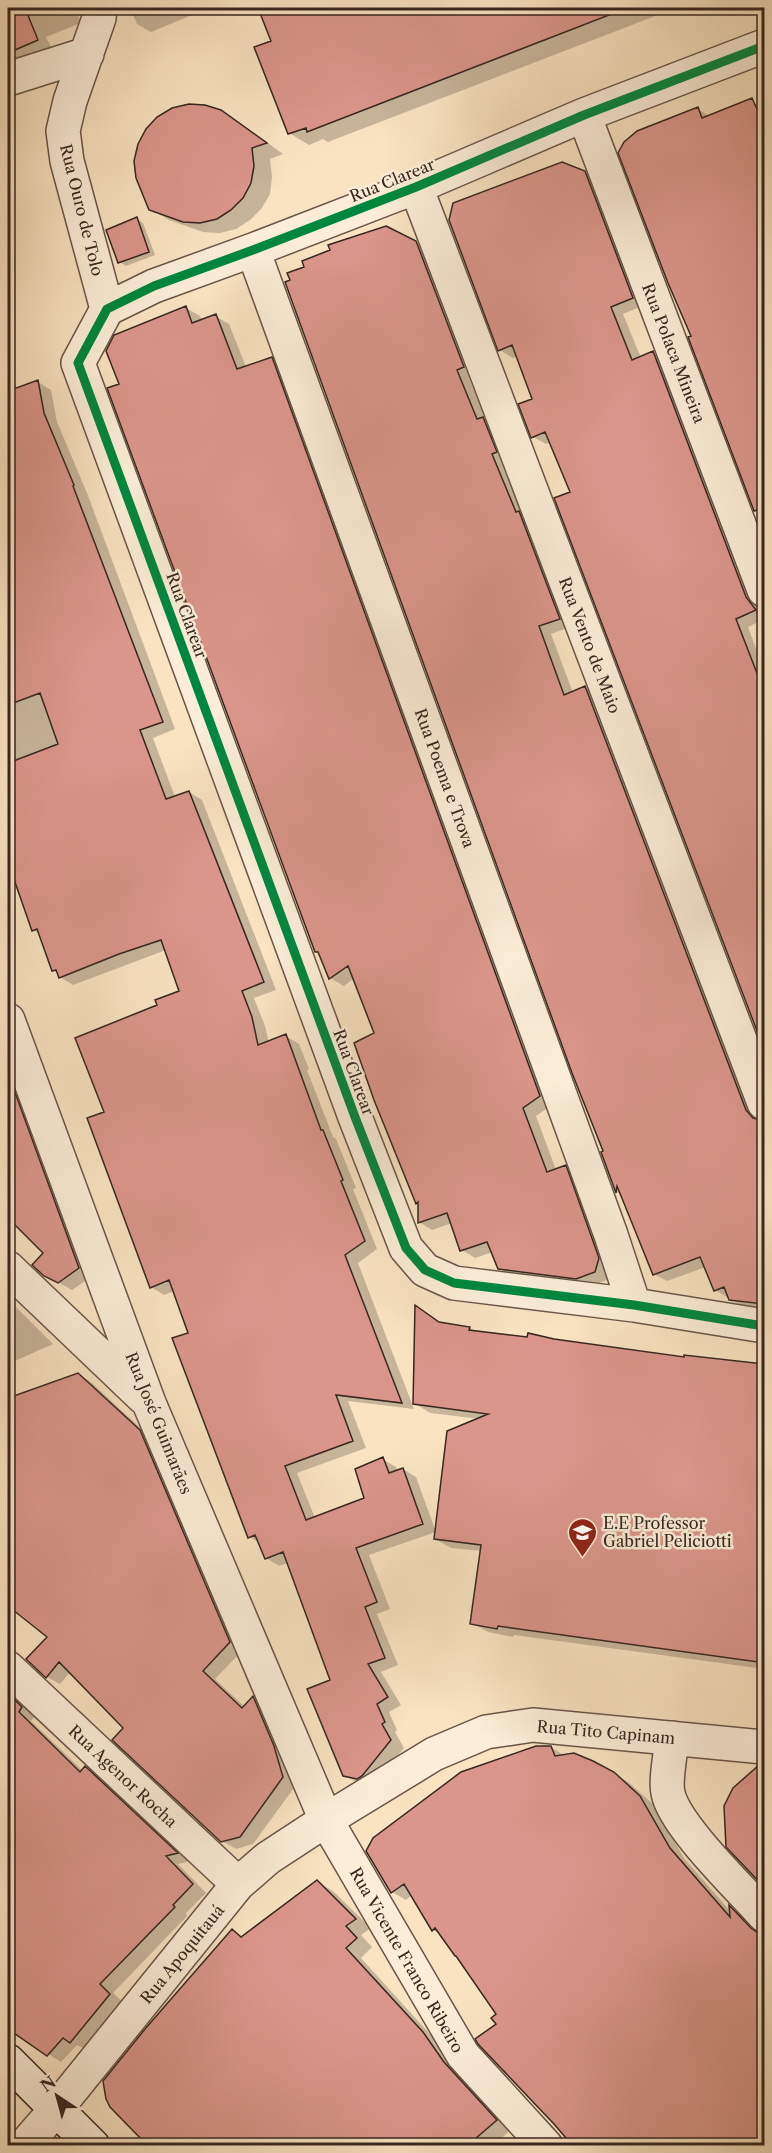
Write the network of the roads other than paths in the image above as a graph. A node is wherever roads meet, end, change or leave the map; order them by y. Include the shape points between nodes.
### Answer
1 (100, 8) edge
2 (87, 54) junction
3 (762, 55) edge
4 (8, 79) edge
5 (584, 116) junction
6 (416, 187) junction
7 (253, 250) junction
8 (107, 309) junction
9 (765, 590) edge
10 (8, 1020) edge
11 (765, 1103) edge
12 (8, 1268) edge
13 (634, 1305) junction
14 (765, 1326) edge
15 (149, 1403) junction
16 (8, 1668) edge
17 (672, 1738) junction
18 (765, 1747) edge
19 (326, 1820) junction
20 (238, 1884) junction
21 (765, 1915) edge
22 (8, 2061) edge
23 (57, 2109) junction
24 (24, 2145) edge
25 (93, 2145) edge
26 (546, 2145) edge

1 - 2 street, Rua Ouro de Tolo
2 - 4 street
2 - 8 street, Rua Ouro de Tolo via 63,131 67,161
3 - 5 street, Rua Clarear
5 - 6 street, Rua Clarear
5 - 9 street, Rua Polaca Mineira
6 - 7 street, Rua Clarear
6 - 11 street, Rua Vento de Maio
7 - 8 street, Rua Clarear via 154,286
7 - 13 street, Rua Poema e Trova
8 - 13 street, Rua Clarear via 78,363 406,1248 425,1270 454,1283
10 - 15 street, Rua José Guimarães
12 - 15 street
13 - 14 street, Rua Clarear
15 - 19 street, Rua José Guimarães
16 - 20 street, Rua Agenor Rocha
17 - 18 street, Rua Tito Capinam
17 - 19 street, Rua Tito Capinam via 533,1725 486,1732 435,1754
17 - 21 street via 668,1792 677,1815
19 - 20 street, Rua Apoquitauá via 268,1858
19 - 26 street, Rua Vicente Franco Ribeiro via 463,2055
20 - 23 street, Rua Apoquitauá
22 - 23 street
23 - 24 street, Rua Apoquitauá
23 - 25 street

